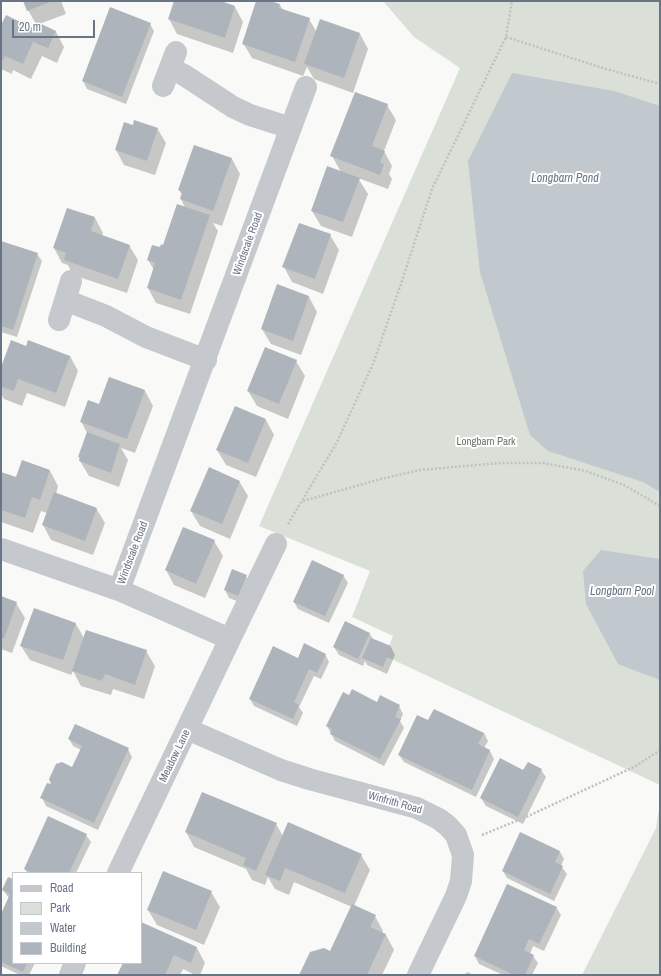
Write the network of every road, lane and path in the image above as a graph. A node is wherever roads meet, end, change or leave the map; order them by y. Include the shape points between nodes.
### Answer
1 (512, 1) edge
2 (506, 38) junction
3 (169, 68) dead end
4 (660, 84) edge
5 (306, 87) dead end
6 (291, 128) junction
7 (65, 300) dead end
8 (206, 360) junction
9 (303, 501) junction
10 (660, 506) edge
11 (276, 544) joint
12 (1, 549) edge
13 (119, 590) junction
14 (230, 638) junction
15 (187, 729) junction
16 (660, 750) edge
17 (460, 844) junction
18 (118, 872) edge
19 (75, 964) edge
20 (70, 975) edge
21 (418, 975) edge

1 - 2 path
2 - 4 path
2 - 9 path via 432,189 373,364 336,444
3 - 6 street via 233,107
5 - 6 street, Windscale Road
6 - 8 street, Windscale Road
7 - 8 street via 106,316 146,337
8 - 13 street, Windscale Road
9 - 10 path via 420,470 500,463 543,463 586,471 624,485
9 - 11 path
11 - 14 street, Meadow Lane
12 - 13 street
13 - 14 street
14 - 15 street, Meadow Lane
15 - 17 street, Winfrith Road via 281,770 417,808 448,826
15 - 18 street, Meadow Lane
16 - 17 path via 636,766 526,817
17 - 21 street, Winfrith Road via 463,855 461,881
19 - 20 street

